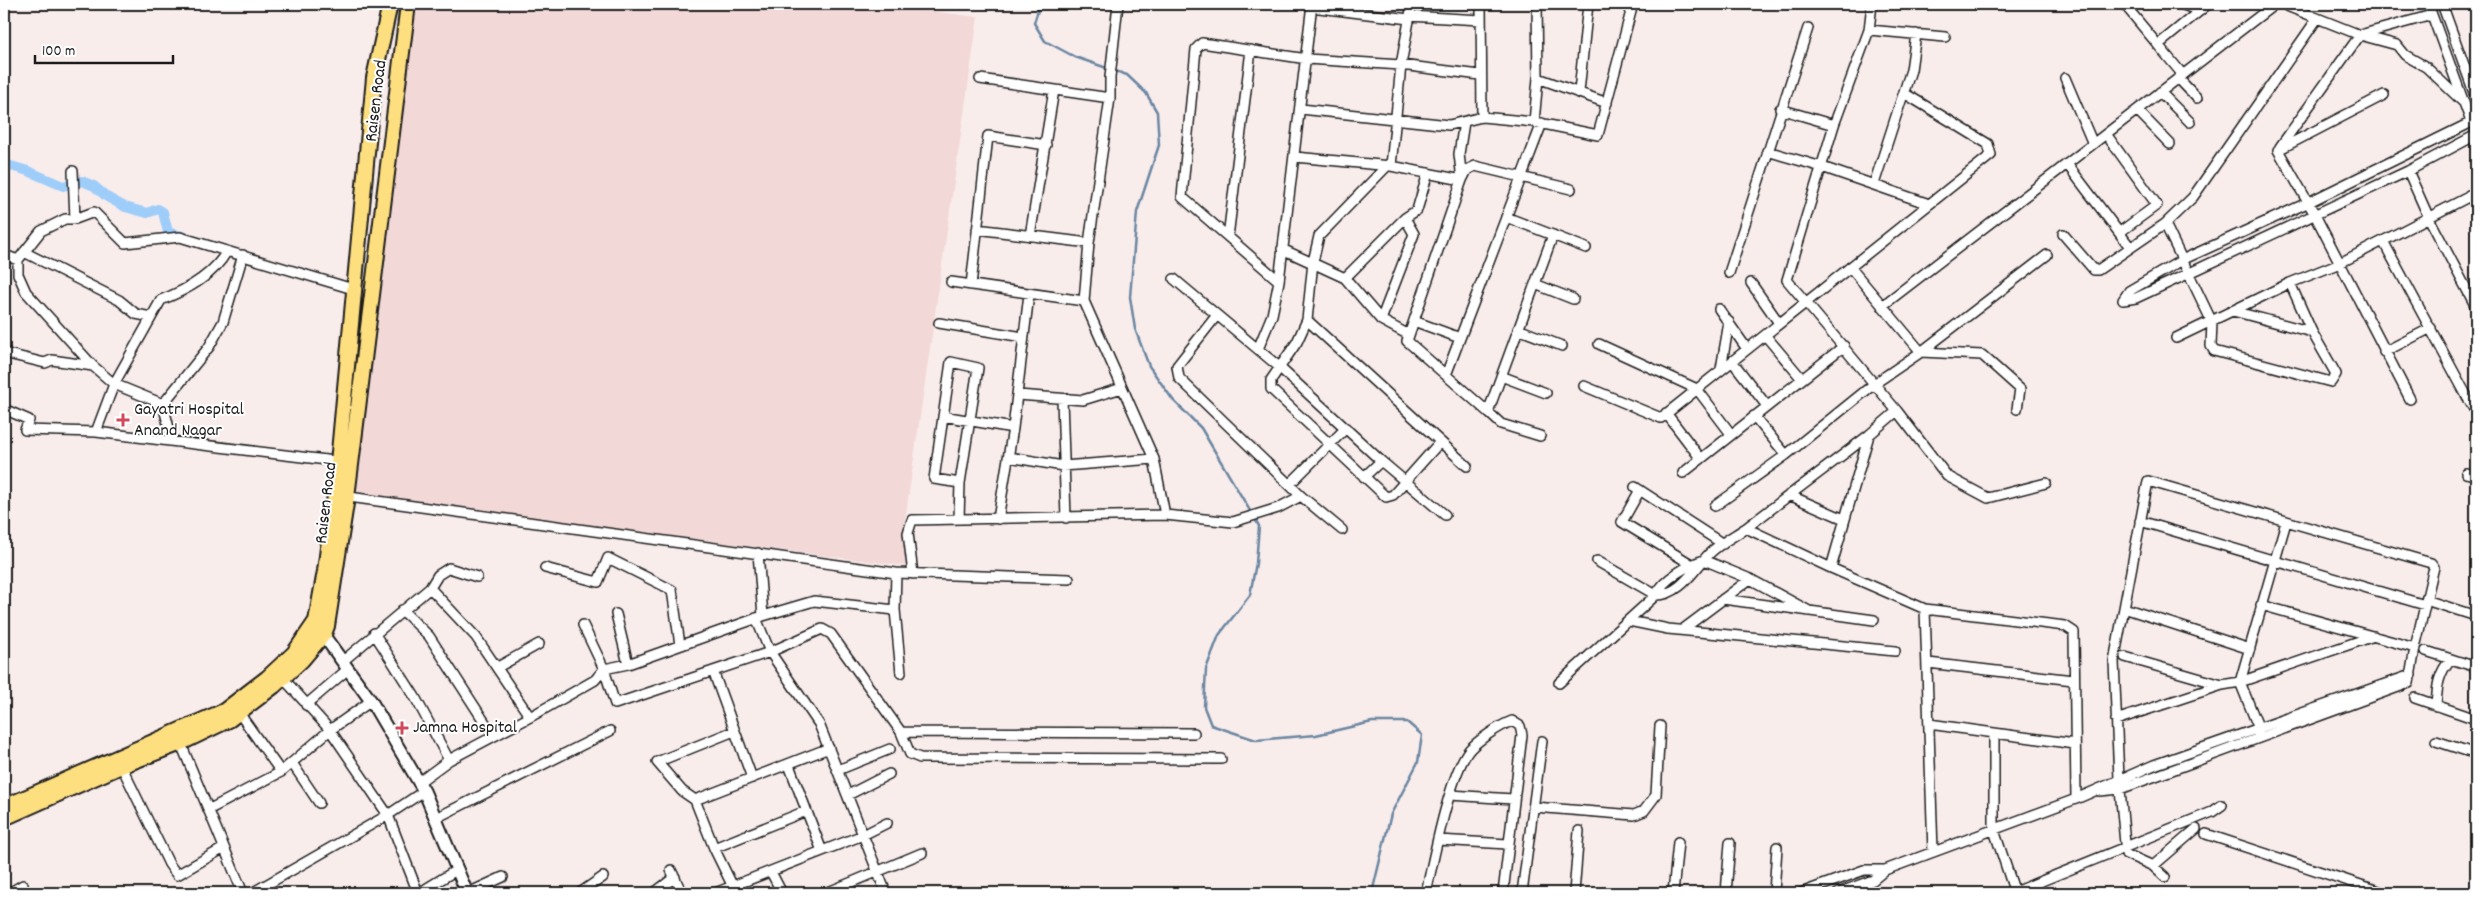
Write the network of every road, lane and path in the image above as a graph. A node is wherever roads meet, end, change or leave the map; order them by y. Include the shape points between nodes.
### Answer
1 (390, 4) edge
2 (408, 4) edge
3 (1118, 4) edge
4 (1412, 4) edge
5 (1481, 4) edge
6 (1537, 4) edge
7 (1588, 4) edge
8 (1633, 4) edge
9 (1872, 4) edge
10 (2124, 4) edge
11 (2182, 4) edge
12 (2208, 4) edge
13 (2275, 4) edge
14 (2282, 4) edge
15 (2428, 4) edge
16 (2442, 4) edge
17 (1311, 6) edge
18 (2200, 11) junction
19 (2432, 15) junction
20 (1409, 18) junction
21 (2317, 19) junction
22 (1481, 20) junction
23 (1808, 28) dead end
24 (1869, 30) junction
25 (1916, 34) junction
26 (2360, 35) junction
27 (1945, 37) dead end
28 (2158, 45) junction
29 (1251, 50) junction
30 (1307, 59) junction
31 (1401, 65) junction
32 (375, 72) junction
33 (1480, 75) junction
34 (399, 76) junction
35 (2180, 77) junction
36 (1538, 78) junction
37 (2065, 78) dead end
38 (980, 79) dead end
39 (1054, 90) junction
40 (1578, 92) junction
41 (2160, 92) junction
42 (1904, 93) junction
43 (2384, 95) dead end
44 (1110, 98) junction
45 (2197, 98) dead end
46 (2476, 98) edge
47 (2463, 102) junction
48 (1606, 103) junction
49 (1301, 109) junction
50 (1780, 109) junction
51 (2137, 110) junction
52 (1482, 117) junction
53 (1396, 118) junction
54 (2474, 121) edge
55 (1464, 122) junction
56 (2190, 122) dead end
57 (1538, 123) junction
58 (1834, 125) junction
59 (2106, 134) junction
60 (2476, 135) edge
61 (2093, 144) junction
62 (2170, 144) dead end
63 (1046, 145) junction
64 (2278, 150) junction
65 (1767, 151) junction
66 (1295, 157) junction
67 (2067, 164) junction
68 (1389, 166) junction
69 (1822, 167) junction
70 (73, 171) dead end
71 (2408, 171) junction
72 (1428, 173) junction
73 (1462, 176) junction
74 (1521, 178) junction
75 (1874, 184) junction
76 (1571, 189) dead end
77 (2473, 195) edge
78 (1930, 204) junction
79 (2307, 204) junction
80 (2476, 204) edge
81 (2314, 213) junction
82 (1506, 217) junction
83 (1405, 218) junction
84 (2429, 218) junction
85 (75, 219) junction
86 (2166, 224) junction
87 (977, 229) junction
88 (2120, 232) junction
89 (2063, 234) dead end
90 (1553, 235) junction
91 (1030, 236) junction
92 (1228, 237) junction
93 (2383, 241) junction
94 (1089, 244) junction
95 (2130, 247) junction
96 (1586, 248) dead end
97 (1282, 249) junction
98 (227, 251) junction
99 (24, 252) junction
100 (4, 255) edge
101 (243, 255) junction
102 (2047, 255) dead end
103 (18, 260) junction
104 (2184, 260) junction
105 (1313, 262) junction
106 (2340, 263) junction
107 (1850, 268) junction
108 (2190, 272) junction
109 (1729, 273) dead end
110 (1345, 278) junction
111 (1174, 279) dead end
112 (1279, 281) junction
113 (951, 282) dead end
114 (1751, 283) dead end
115 (2290, 283) junction
116 (1535, 284) junction
117 (971, 285) junction
118 (353, 289) junction
119 (1030, 294) junction
120 (1573, 299) dead end
121 (1084, 301) junction
122 (1806, 302) junction
123 (1882, 306) junction
124 (2476, 307) edge
125 (1719, 308) dead end
126 (2233, 310) junction
127 (1217, 315) junction
128 (151, 317) junction
129 (1307, 320) junction
130 (1381, 320) junction
131 (1414, 321) junction
132 (1729, 322) junction
133 (2212, 322) junction
134 (939, 323) dead end
135 (1779, 324) junction
136 (2431, 328) junction
137 (1518, 329) junction
138 (2312, 332) junction
139 (1409, 335) junction
140 (1765, 335) junction
141 (1023, 337) junction
142 (1460, 338) junction
143 (2176, 338) dead end
144 (1599, 344) dead end
145 (1562, 346) dead end
146 (1844, 346) junction
147 (1258, 349) junction
148 (1747, 349) junction
149 (1921, 352) junction
150 (2384, 352) junction
151 (4, 353) edge
152 (1732, 362) junction
153 (94, 366) junction
154 (1278, 366) junction
155 (1721, 370) junction
156 (1446, 375) junction
157 (1501, 376) junction
158 (1802, 379) junction
159 (114, 384) junction
160 (1874, 384) junction
161 (1584, 386) dead end
162 (1122, 388) junction
163 (1697, 389) junction
164 (1546, 393) dead end
165 (1018, 395) junction
166 (1062, 399) junction
167 (2410, 399) dead end
168 (163, 404) junction
169 (1767, 406) junction
170 (4, 409) edge
171 (2017, 409) dead end
172 (1898, 411) junction
173 (1488, 412) junction
174 (1666, 413) junction
175 (2476, 413) edge
176 (942, 416) junction
177 (1754, 416) junction
178 (968, 420) junction
179 (1014, 428) junction
180 (1346, 428) junction
181 (96, 432) junction
182 (1731, 434) junction
183 (1869, 435) junction
184 (1540, 436) dead end
185 (172, 440) junction
186 (1440, 442) junction
187 (1329, 444) junction
188 (1786, 456) junction
189 (1009, 457) junction
190 (1154, 459) junction
191 (1701, 459) junction
192 (344, 462) junction
193 (1381, 462) junction
194 (1063, 466) junction
195 (1467, 466) dead end
196 (2466, 472) dead end
197 (1683, 473) dead end
198 (2476, 475) edge
199 (1364, 477) junction
200 (1405, 482) junction
201 (960, 483) junction
202 (2046, 483) dead end
203 (1290, 484) junction
204 (1789, 495) junction
205 (340, 496) junction
206 (1301, 496) junction
207 (1715, 506) dead end
208 (1165, 515) junction
209 (1445, 515) dead end
210 (1066, 518) junction
211 (1844, 518) junction
212 (959, 519) junction
213 (998, 519) junction
214 (2140, 521) junction
215 (2286, 522) junction
216 (1746, 528) junction
217 (1342, 530) dead end
218 (1723, 544) junction
219 (758, 553) junction
220 (1704, 560) junction
221 (1597, 562) dead end
222 (2274, 562) junction
223 (1691, 564) junction
224 (545, 568) dead end
225 (1831, 568) junction
226 (896, 573) junction
227 (913, 574) junction
228 (477, 577) dead end
229 (1069, 579) dead end
230 (1750, 580) junction
231 (430, 588) junction
232 (1656, 595) junction
233 (1723, 600) junction
234 (2428, 604) junction
235 (2261, 605) junction
236 (2124, 608) junction
237 (1925, 609) junction
238 (402, 610) junction
239 (896, 610) junction
240 (1809, 611) junction
241 (616, 614) dead end
242 (2476, 616) edge
243 (760, 617) junction
244 (1629, 620) junction
245 (1874, 620) dead end
246 (583, 624) dead end
247 (319, 629) junction
248 (1682, 630) junction
249 (374, 633) junction
250 (2375, 636) junction
251 (539, 644) dead end
252 (680, 644) junction
253 (2415, 648) junction
254 (2250, 649) junction
255 (1895, 651) dead end
256 (2426, 651) dead end
257 (770, 652) junction
258 (2124, 657) dead end
259 (2451, 659) junction
260 (1928, 663) junction
261 (628, 664) junction
262 (346, 665) junction
263 (498, 667) junction
264 (2476, 667) edge
265 (604, 669) junction
266 (713, 671) junction
267 (901, 673) dead end
268 (2411, 675) junction
269 (283, 678) junction
270 (2074, 680) junction
271 (2240, 682) junction
272 (1559, 683) dead end
273 (2222, 685) junction
274 (2414, 698) dead end
275 (371, 701) junction
276 (306, 705) junction
277 (2436, 706) junction
278 (239, 713) junction
279 (530, 717) junction
280 (2476, 719) edge
281 (2116, 720) junction
282 (1929, 724) junction
283 (1660, 726) dead end
284 (2258, 728) junction
285 (330, 730) junction
286 (610, 731) dead end
287 (734, 731) junction
288 (901, 732) junction
289 (1194, 733) dead end
290 (1994, 734) junction
291 (493, 735) junction
292 (178, 738) junction
293 (2263, 738) junction
294 (1542, 741) dead end
295 (2436, 741) dead end
296 (2075, 744) junction
297 (829, 748) junction
298 (890, 749) dead end
299 (2476, 754) edge
300 (1220, 759) dead end
301 (449, 760) junction
302 (119, 762) junction
303 (292, 763) junction
304 (789, 765) junction
305 (838, 770) junction
306 (281, 772) junction
307 (889, 774) dead end
308 (752, 778) junction
309 (2119, 779) junction
310 (421, 786) junction
311 (2120, 789) junction
312 (2097, 791) junction
313 (848, 795) junction
314 (1450, 795) junction
315 (1513, 799) junction
316 (695, 800) junction
317 (2076, 800) junction
318 (319, 803) dead end
319 (2222, 805) dead end
320 (1534, 806) junction
321 (4, 807) edge
322 (208, 810) junction
323 (806, 811) junction
324 (388, 816) junction
325 (4, 818) edge
326 (436, 818) junction
327 (887, 823) dead end
328 (2196, 829) dead end
329 (1994, 830) junction
330 (1578, 831) dead end
331 (2206, 834) dead end
332 (863, 835) junction
333 (1438, 840) junction
334 (1678, 842) dead end
335 (1730, 843) dead end
336 (1508, 844) junction
337 (2125, 845) junction
338 (1777, 847) dead end
339 (224, 848) junction
340 (714, 848) junction
341 (822, 851) junction
342 (1933, 852) junction
343 (922, 853) dead end
344 (2153, 866) junction
345 (458, 869) junction
346 (1885, 870) junction
347 (772, 872) junction
348 (876, 872) junction
349 (503, 877) dead end
350 (603, 877) dead end
351 (2165, 877) dead end
352 (23, 885) dead end
353 (1826, 889) edge
354 (735, 890) edge
355 (9, 893) edge
356 (243, 893) edge
357 (252, 893) edge
358 (419, 893) edge
359 (467, 893) edge
360 (580, 893) edge
361 (654, 893) edge
362 (682, 893) edge
363 (715, 893) edge
364 (782, 893) edge
365 (826, 893) edge
366 (886, 893) edge
367 (1426, 893) edge
368 (1503, 893) edge
369 (1522, 893) edge
370 (1574, 893) edge
371 (1673, 893) edge
372 (1726, 893) edge
373 (1774, 893) edge
374 (1802, 893) edge
375 (1838, 893) edge
376 (2014, 893) edge
377 (2385, 893) edge

1 - 32 main road, Raisen Road
2 - 34 main road, Raisen Road
3 - 44 street
4 - 20 street
5 - 22 street
6 - 36 street
7 - 40 street
8 - 48 street
9 - 24 street
10 - 28 street
11 - 18 street
12 - 18 street
13 - 35 street
14 - 21 street
15 - 19 street
16 - 46 street
17 - 20 street
17 - 30 street
18 - 28 street
19 - 26 street
19 - 47 street
20 - 22 street
20 - 31 street
21 - 26 street
21 - 86 street via 2193,197
22 - 33 street
23 - 50 street
24 - 25 street
24 - 58 street
25 - 27 street
25 - 42 street
26 - 47 street via 2397,45
26 - 64 street
28 - 35 street
29 - 30 street
29 - 92 street
29 - 92 street via 1202,43 1196,49 1182,197
30 - 31 street
30 - 49 street
31 - 33 street
31 - 53 street
32 - 34 main road
32 - 118 main road, Raisen Road
33 - 52 street
34 - 192 main road, Raisen Road
35 - 41 street
35 - 45 street
36 - 40 street
36 - 57 street
37 - 61 street
38 - 39 street
39 - 44 street
39 - 63 street
40 - 48 street
41 - 51 street
41 - 56 street
42 - 75 street
42 - 78 street via 1988,144 1991,155
43 - 64 street
44 - 94 street
47 - 54 street
48 - 57 street via 1598,135
49 - 53 street
49 - 66 street
50 - 58 street
50 - 65 street
51 - 59 street
51 - 62 street
52 - 55 street
52 - 57 street
53 - 55 street via 1449,125
53 - 68 street
54 - 79 street
55 - 73 street via 1459,154
57 - 74 street
58 - 69 street
59 - 61 street
59 - 88 street via 2158,206
60 - 71 street
61 - 67 street
63 - 87 street via 988,136
63 - 91 street
64 - 79 street
65 - 69 street
65 - 109 street
66 - 68 street
66 - 97 street
67 - 88 street
67 - 123 street
68 - 72 street
68 - 105 street via 1319,236
69 - 75 street
69 - 122 street via 1787,280
70 - 85 street
71 - 81 street
71 - 84 street
72 - 73 street via 1448,178
72 - 83 street via 1417,210
73 - 74 street via 1475,166
73 - 131 street
74 - 76 street
74 - 82 street
75 - 78 street
77 - 80 street
77 - 84 street
78 - 107 street
79 - 81 street
79 - 104 street
81 - 106 street
81 - 108 street
82 - 90 street
82 - 142 street
83 - 110 street
83 - 130 street via 1414,234
84 - 93 street
84 - 124 street
85 - 98 street via 94,212 126,242 180,237
85 - 99 street via 65,219 41,231
86 - 95 street
86 - 104 street
87 - 91 street
87 - 117 street
88 - 95 street
89 - 95 street via 2094,270
90 - 96 street
90 - 116 street
91 - 94 street
92 - 112 street
93 - 106 street
93 - 136 street
94 - 121 street
97 - 105 street
97 - 112 street
98 - 101 street
98 - 128 street via 218,266 184,291 160,300
99 - 103 street
99 - 128 street via 119,300 136,314
100 - 103 street
101 - 118 street
101 - 168 street via 223,322 208,347
102 - 149 street
103 - 153 street via 18,274 26,292
104 - 108 street
104 - 108 street via 2129,291 2123,300 2136,298
105 - 110 street
105 - 129 street
106 - 115 street
106 - 150 street
107 - 122 street
107 - 123 street
108 - 133 street
110 - 130 street
111 - 127 street
112 - 147 street via 1272,315
113 - 117 street
114 - 135 street
115 - 126 street
115 - 138 street
116 - 120 street
116 - 137 street
117 - 119 street
118 - 192 main road, Raisen Road
119 - 121 street
119 - 141 street
121 - 162 street
122 - 135 street
122 - 146 street
123 - 149 street
125 - 132 street
126 - 133 street
126 - 138 street
127 - 147 street
127 - 203 street via 1177,366 1179,378
128 - 159 street
129 - 154 street via 1297,342
129 - 186 street
130 - 139 street
131 - 139 street
131 - 142 street
132 - 148 street
132 - 155 street
133 - 138 street via 2211,346 2214,351 2331,382 2336,374
133 - 143 street
134 - 141 street
135 - 140 street
136 - 150 street
136 - 175 street
137 - 145 street
137 - 157 street
139 - 156 street via 1407,341
140 - 148 street
140 - 158 street
141 - 165 street
142 - 156 street
144 - 163 street
146 - 158 street
146 - 160 street
147 - 154 street
148 - 152 street
149 - 160 street
149 - 171 street via 1982,354 2020,390
150 - 167 street
151 - 153 street via 44,363 52,360
152 - 155 street
152 - 169 street
153 - 159 street
154 - 180 street
154 - 187 street via 1271,380 1271,389
155 - 163 street
156 - 173 street
157 - 164 street
157 - 173 street
158 - 169 street
159 - 168 street
159 - 181 street
160 - 172 street
160 - 188 street
161 - 174 street via 1660,418
162 - 166 street via 1083,400
162 - 190 street
163 - 174 street
163 - 182 street
165 - 166 street
165 - 179 street
166 - 194 street
168 - 185 street
169 - 177 street
170 - 181 street via 28,420 25,430
172 - 183 street
172 - 202 street via 1947,476 1988,498
173 - 184 street via 1501,424
174 - 191 street
176 - 178 street
176 - 178 street via 951,362 978,368
176 - 201 street via 934,479
177 - 182 street
177 - 188 street
178 - 179 street
178 - 201 street
179 - 189 street
180 - 187 street
180 - 193 street
181 - 185 street
182 - 191 street
183 - 204 street
183 - 211 street
185 - 192 street
186 - 195 street
186 - 200 street
187 - 199 street
187 - 203 street
188 - 207 street
189 - 194 street
189 - 213 street
190 - 194 street
190 - 208 street
191 - 197 street
192 - 205 main road, Raisen Road
193 - 199 street
193 - 200 street
194 - 210 street
196 - 198 street
199 - 200 street via 1386,498
200 - 209 street
201 - 212 street
203 - 206 street
204 - 211 street
204 - 216 street
205 - 219 street
205 - 247 main road, Raisen Road via 325,571
206 - 208 street via 1278,508 1234,522
206 - 217 street
208 - 210 street
210 - 213 street
211 - 225 street
212 - 213 street
212 - 227 street via 912,520 908,533
214 - 215 street via 2148,481
214 - 222 street
214 - 236 street
215 - 222 street
215 - 234 street via 2431,562 2434,567
216 - 218 street
216 - 225 street
218 - 220 street
218 - 223 street via 1637,489 1622,522
219 - 226 street
219 - 243 street
220 - 223 street
220 - 230 street
220 - 232 street via 1694,574 1666,595
221 - 232 street
222 - 234 street
222 - 235 street
223 - 232 street via 1659,588
224 - 252 street via 598,582 608,558 672,590
225 - 237 street
226 - 227 street
226 - 239 street
227 - 229 street
228 - 231 street via 449,568 438,575
230 - 233 street
230 - 240 street
231 - 238 street
231 - 263 street via 476,637
232 - 244 street
233 - 240 street
233 - 248 street
234 - 242 street
234 - 253 street
235 - 250 street
235 - 254 street
236 - 254 street
236 - 281 street via 2114,661
237 - 260 street
237 - 270 street via 2065,626 2074,632
238 - 249 street
238 - 291 street via 429,636
239 - 243 street via 814,601
239 - 267 street
240 - 245 street
241 - 261 street
243 - 252 street
243 - 257 street
244 - 248 street
244 - 272 street
246 - 265 street
247 - 262 street
247 - 269 main road, Raisen Road via 302,660
247 - 292 main road, Raisen Road via 267,678 224,711
248 - 255 street
249 - 262 street
249 - 301 street via 415,697
250 - 253 street
250 - 271 street
251 - 263 street
252 - 261 street
253 - 268 street
254 - 271 street
256 - 259 street
257 - 266 street
257 - 288 street via 822,629 831,634
257 - 297 street via 818,724
258 - 273 street
259 - 264 street
259 - 277 street via 2439,679
260 - 270 street
260 - 282 street
261 - 265 street
262 - 275 street
262 - 276 street
263 - 279 street
265 - 266 street via 615,704
265 - 279 street via 594,680
266 - 287 street
268 - 284 street
268 - 293 street via 2406,685
269 - 276 street
269 - 278 main road, Raisen Road
270 - 296 street
271 - 273 street
271 - 284 street
273 - 281 street
274 - 277 street
275 - 285 street
275 - 310 street
276 - 285 street
277 - 280 street
278 - 292 main road, Raisen Road via 230,720
278 - 306 street
279 - 291 street
281 - 309 street
282 - 290 street
282 - 342 street
283 - 320 street via 1656,795 1644,811 1634,815
284 - 293 street
284 - 309 street
285 - 303 street
285 - 324 street
286 - 326 street
287 - 308 street
287 - 316 street via 657,762 682,791
288 - 289 street
288 - 300 street via 910,754 920,758
290 - 296 street
290 - 329 street
291 - 301 street
292 - 302 main road, Raisen Road
292 - 322 street
293 - 311 street
294 - 320 street
295 - 299 street
296 - 317 street
297 - 304 street
297 - 305 street
298 - 305 street
301 - 310 street
302 - 321 main road, Raisen Road
302 - 325 main road, Raisen Road
302 - 339 street via 177,875
303 - 306 street
303 - 318 street
304 - 308 street
304 - 323 street
305 - 313 street
306 - 322 street
307 - 313 street
308 - 316 street
309 - 311 street
309 - 312 street
310 - 324 street
310 - 326 street
311 - 312 street
311 - 337 street
312 - 317 street
313 - 332 street
314 - 315 street
314 - 315 street via 1470,749 1512,721 1520,726 1522,735
314 - 333 street
315 - 336 street
316 - 340 street
317 - 329 street
319 - 337 street via 2212,812
320 - 369 street
322 - 339 street
323 - 340 street
323 - 341 street
324 - 357 street
324 - 358 street
326 - 345 street
327 - 332 street
328 - 344 street
329 - 342 street
329 - 376 street
330 - 370 street
331 - 377 street
332 - 341 street
332 - 348 street
333 - 336 street
333 - 367 street
334 - 371 street
335 - 372 street
336 - 368 street
337 - 344 street via 2126,854
337 - 376 street
338 - 373 street
339 - 356 street
340 - 354 street
341 - 347 street
342 - 346 street
343 - 348 street
344 - 351 street
345 - 358 street
345 - 359 street
346 - 353 street via 1864,870
346 - 375 street via 1872,880
347 - 354 street
347 - 364 street
348 - 365 street
348 - 366 street
349 - 359 street
350 - 360 street
352 - 355 street
353 - 374 street
354 - 363 street
361 - 362 street via 673,874

